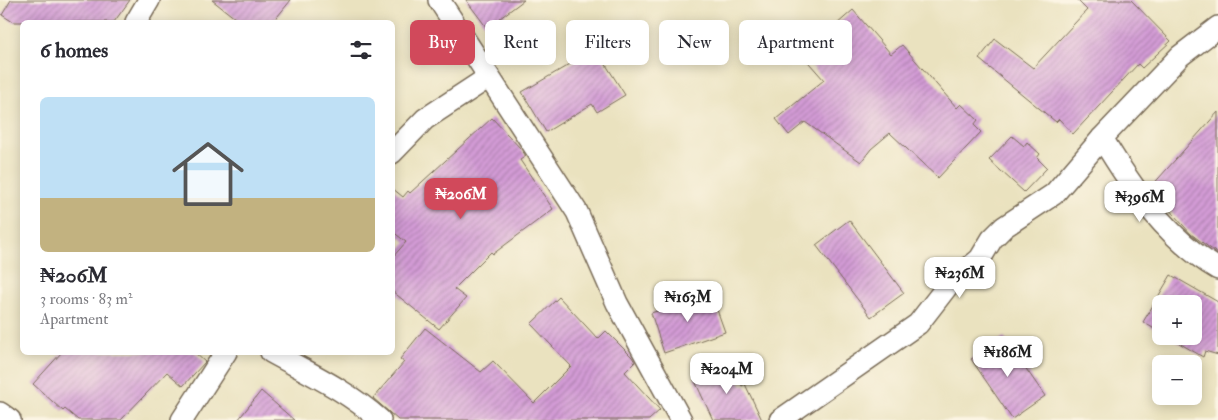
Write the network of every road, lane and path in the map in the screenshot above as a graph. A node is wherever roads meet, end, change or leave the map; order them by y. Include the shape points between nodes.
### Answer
1 (149, 0) edge
2 (439, 0) edge
3 (137, 20) edge
4 (1218, 27) edge
5 (489, 77) junction
6 (1102, 138) junction
7 (395, 150) edge
8 (1218, 269) edge
9 (224, 355) edge
10 (277, 355) edge
11 (0, 413) edge
12 (10, 420) edge
13 (182, 420) edge
14 (380, 420) edge
15 (681, 420) edge
16 (780, 420) edge

1 - 3 street
2 - 5 street
4 - 6 street via 1180,56
5 - 7 street via 425,119
5 - 15 street via 577,212 617,303
6 - 8 street via 1127,181 1193,254
6 - 16 street via 1054,194 1004,227 992,239 980,259 949,284 918,324
9 - 13 street
10 - 14 street via 334,386
11 - 12 street

